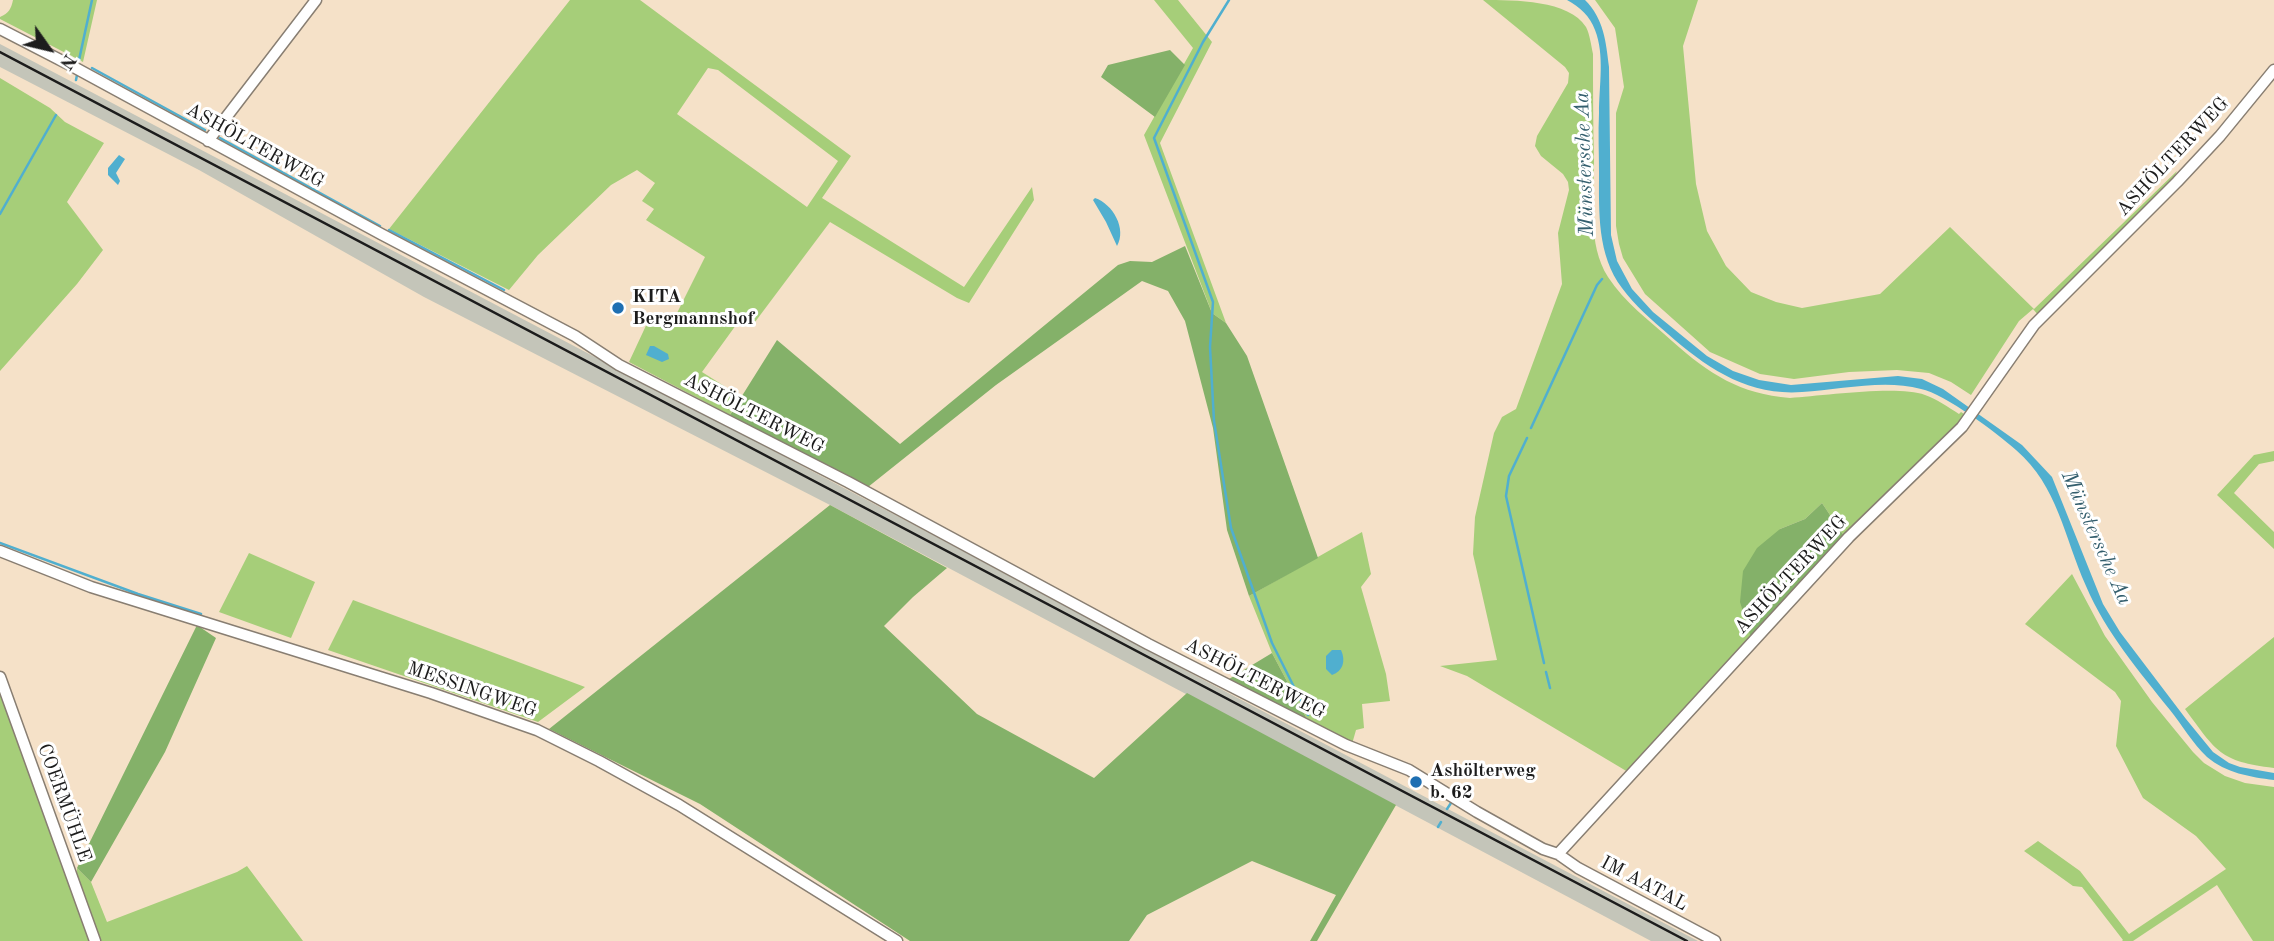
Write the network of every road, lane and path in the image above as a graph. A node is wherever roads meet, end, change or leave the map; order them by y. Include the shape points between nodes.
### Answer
1 (316, 0) edge
2 (0, 29) edge
3 (2274, 71) edge
4 (208, 141) junction
5 (0, 551) edge
6 (0, 677) edge
7 (1558, 854) junction
8 (95, 941) edge
9 (897, 941) edge
10 (1715, 941) edge

1 - 4 street
2 - 4 street, ASHÖLTERWEG
3 - 7 street, ASHÖLTERWEG via 2177,182 2034,325 1966,422 1840,547
4 - 7 street, ASHÖLTERWEG via 575,336 619,365 1148,644 1361,752 1409,770 1477,813
5 - 9 street, MESSINGWEG via 91,587 537,730 679,805
6 - 8 street, COERMÜHLE
7 - 10 street, IM AATAL

